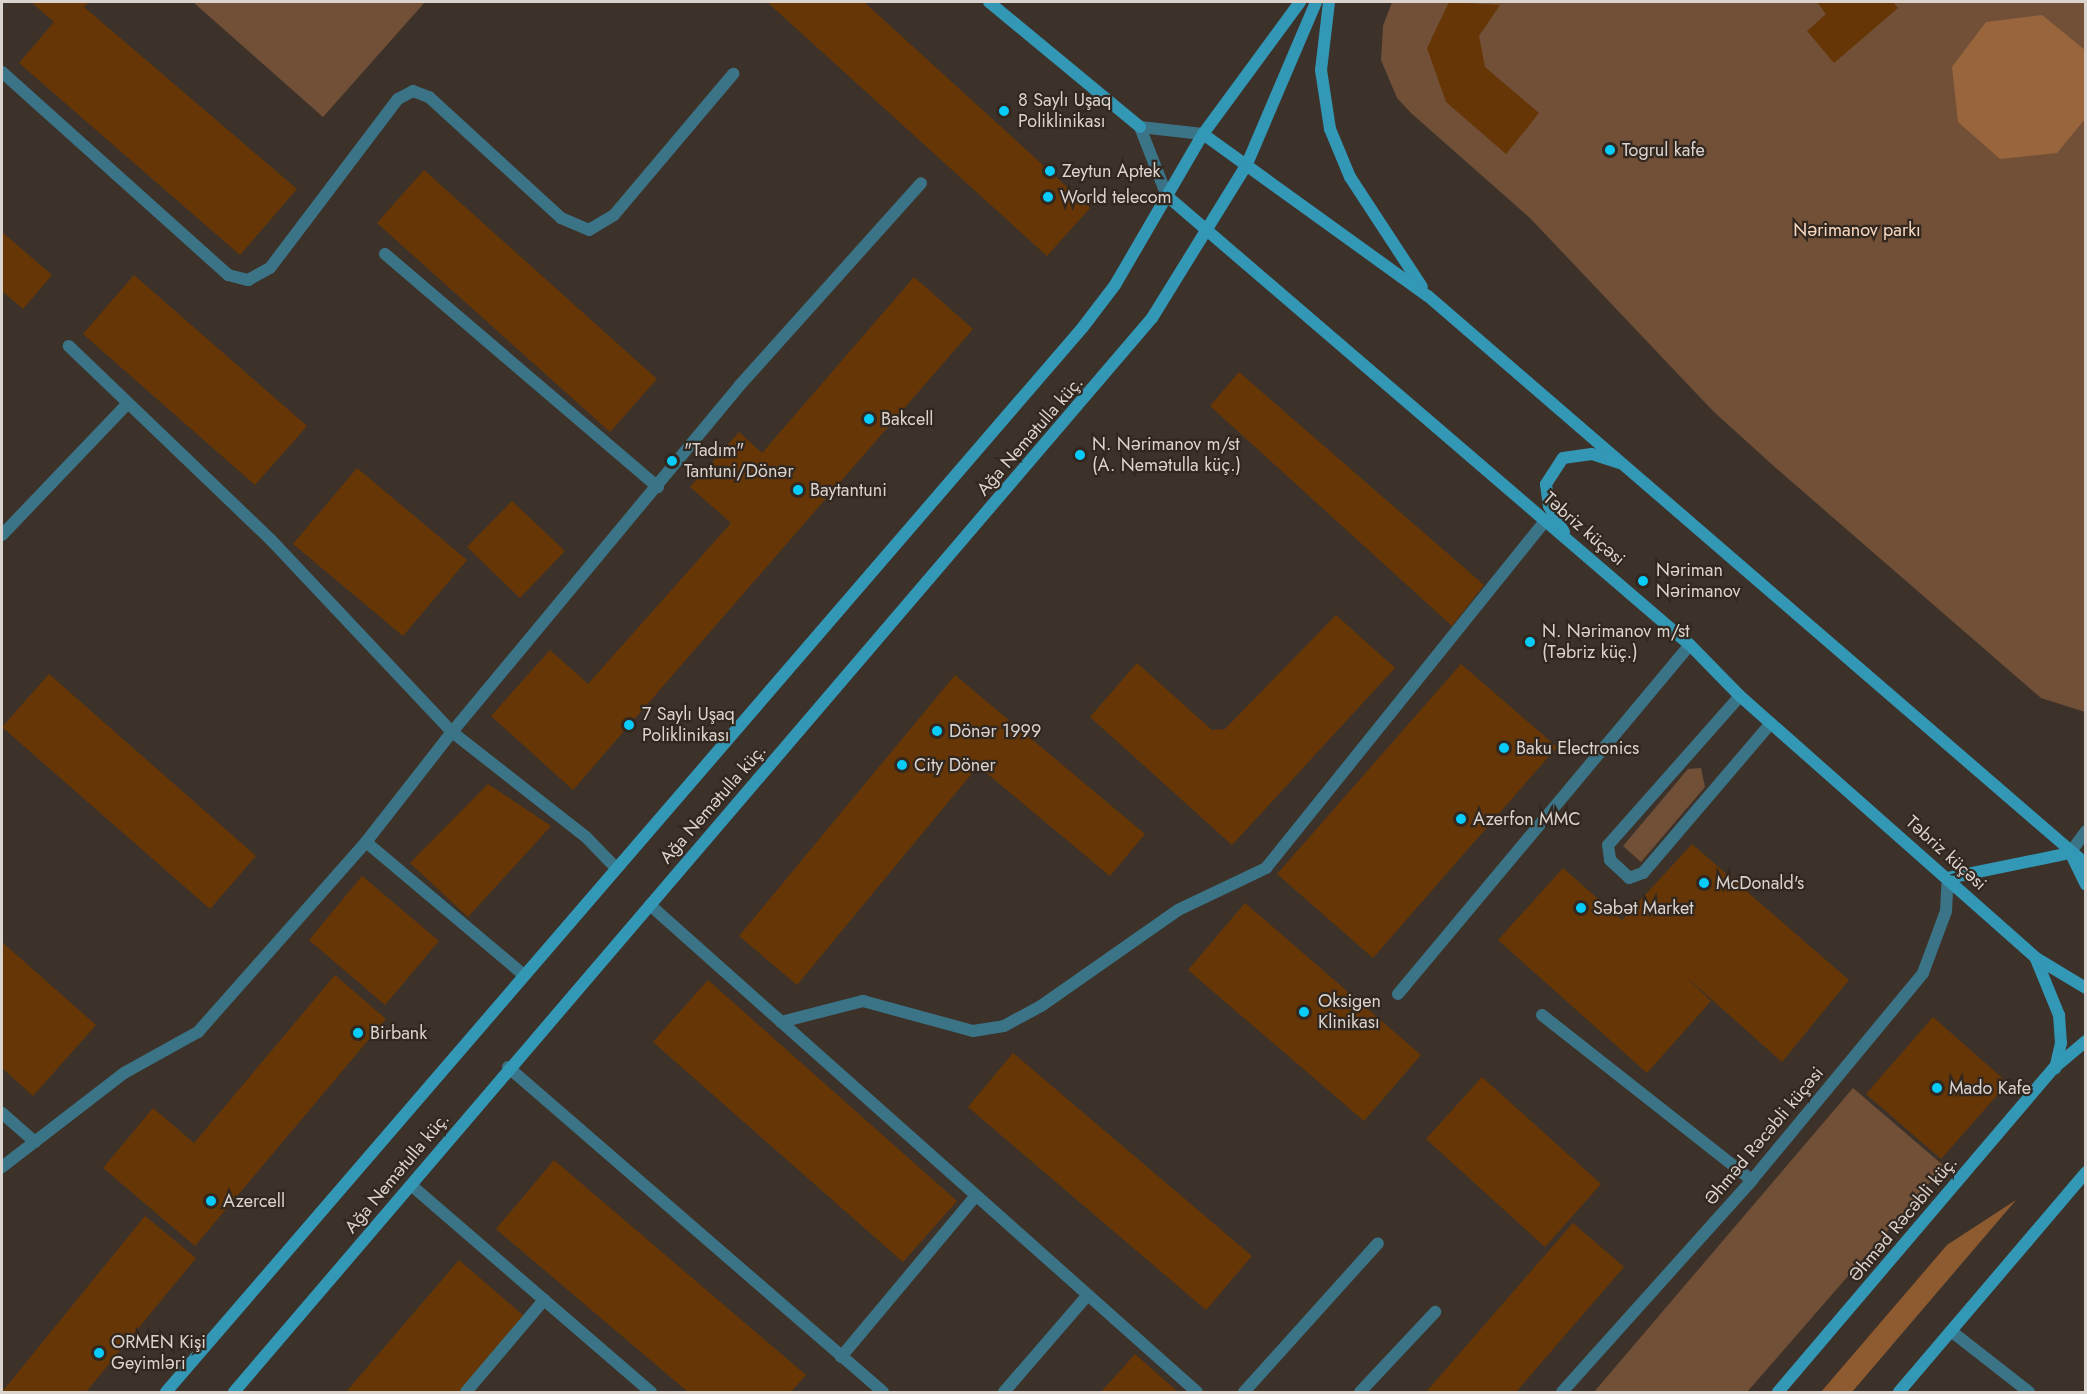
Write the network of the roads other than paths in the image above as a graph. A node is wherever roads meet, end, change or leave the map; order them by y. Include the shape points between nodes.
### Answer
1 (989, 2) edge
2 (1300, 2) edge
3 (1316, 2) edge
4 (1329, 2) edge
5 (2, 72) edge
6 (733, 74) dead end
7 (1140, 127) junction
8 (1203, 134) junction
9 (1247, 164) junction
10 (921, 183) dead end
11 (1167, 196) junction
12 (1209, 231) junction
13 (385, 254) dead end
14 (1428, 296) junction
15 (69, 346) dead end
16 (127, 404) junction
17 (1627, 465) junction
18 (658, 487) junction
19 (1546, 520) junction
20 (2, 535) edge
21 (1568, 540) junction
22 (1690, 645) junction
23 (1740, 696) junction
24 (1771, 723) junction
25 (452, 732) junction
26 (2085, 831) edge
27 (366, 843) junction
28 (2070, 853) junction
29 (2085, 864) edge
30 (616, 868) junction
31 (1948, 878) junction
32 (2085, 885) edge
33 (650, 905) junction
34 (2036, 958) junction
35 (524, 975) junction
36 (2085, 988) edge
37 (1398, 994) dead end
38 (1542, 1015) dead end
39 (782, 1022) junction
40 (2085, 1041) edge
41 (508, 1067) junction
42 (2054, 1068) junction
43 (2, 1113) edge
44 (35, 1142) junction
45 (2, 1167) edge
46 (2085, 1172) edge
47 (1752, 1180) junction
48 (411, 1185) junction
49 (975, 1197) junction
50 (1378, 1243) dead end
51 (1087, 1296) junction
52 (543, 1300) junction
53 (1435, 1312) dead end
54 (1951, 1331) junction
55 (841, 1357) junction
56 (166, 1392) edge
57 (234, 1392) edge
58 (466, 1392) edge
59 (651, 1392) edge
60 (883, 1392) edge
61 (1004, 1392) edge
62 (1197, 1392) edge
63 (1244, 1392) edge
64 (1360, 1392) edge
65 (1562, 1392) edge
66 (1778, 1392) edge
67 (1899, 1392) edge
68 (2029, 1392) edge

1 - 7 main road
2 - 8 main road, Ağa Nemətulla küç.
3 - 9 main road, Ağa Nemətulla küç.
4 - 14 main road via 1321,70 1330,129 1350,177
5 - 6 street via 228,275 248,280 270,268 398,99 413,91 429,97 561,218 589,230 614,215
7 - 8 street
7 - 11 street
8 - 9 main road
8 - 11 main road, Ağa Nemətulla küç.
9 - 12 main road, Ağa Nemətulla küç.
9 - 14 main road
10 - 18 street via 740,385
11 - 12 main road, Təbriz küçəsi
11 - 30 main road, Ağa Nemətulla küç. via 1115,285
12 - 19 main road, Təbriz küçəsi
12 - 33 main road, Ağa Nemətulla küç. via 1125,353
13 - 18 street
14 - 17 main road
15 - 16 street
16 - 20 street
16 - 25 street via 270,539
17 - 21 main road via 1592,454 1563,458 1546,484 1549,506
17 - 28 main road
18 - 25 street
19 - 21 main road, Təbriz küçəsi
19 - 39 street via 1266,868 1178,910 1004,1026 973,1031 863,1001
21 - 22 main road, Təbriz küçəsi
22 - 23 main road, Təbriz küçəsi
22 - 37 street
23 - 24 main road, Təbriz küçəsi
23 - 24 street via 1608,845 1610,860 1629,878 1643,873
24 - 31 main road, Təbriz küçəsi
25 - 27 street
25 - 30 street via 586,837
26 - 28 street
27 - 35 street
27 - 44 street via 198,1032 124,1074
28 - 29 main road
28 - 31 main road
28 - 32 main road
30 - 35 main road, Ağa Nemətulla küç.
31 - 34 main road, Təbriz küçəsi
31 - 47 street, Əhməd Rəcəbli küçəsi via 1946,911 1923,973
33 - 39 street
33 - 41 main road, Ağa Nemətulla küç.
34 - 36 main road
34 - 42 main road via 2059,1015 2061,1043
35 - 56 main road, Ağa Nemətulla küç.
38 - 47 street
39 - 49 street
40 - 42 main road, Əhməd Rəcəbli küç.
41 - 48 main road, Ağa Nemətulla küç.
41 - 55 street
42 - 66 main road, Əhməd Rəcəbli küç.
43 - 44 street
44 - 45 street
46 - 54 main road
47 - 65 street, Əhməd Rəcəbli küçəsi
48 - 52 street
48 - 57 main road, Ağa Nemətulla küç.
49 - 51 street
49 - 55 street
50 - 63 street
51 - 61 street
51 - 62 street
52 - 58 street
52 - 59 street
53 - 64 street
54 - 67 main road
54 - 68 street
55 - 60 street

